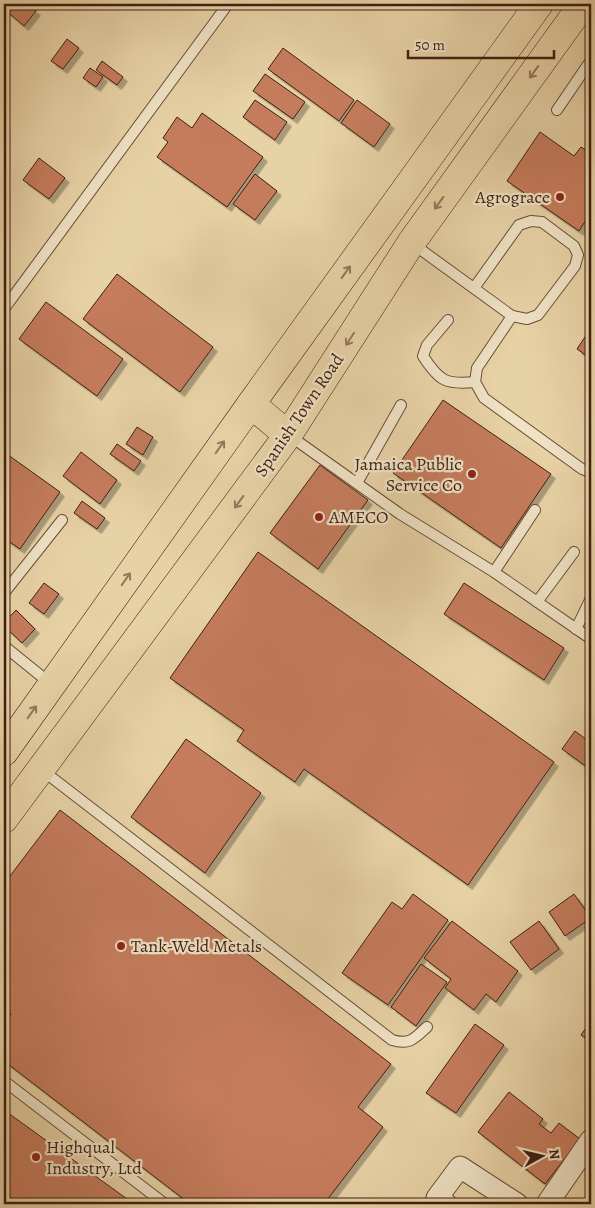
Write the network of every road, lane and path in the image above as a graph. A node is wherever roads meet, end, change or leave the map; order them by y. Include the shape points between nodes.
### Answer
1 (228, 4) edge
2 (539, 4) edge
3 (577, 8) edge
4 (591, 60) edge
5 (557, 110) dead end
6 (411, 242) junction
7 (474, 288) junction
8 (4, 308) edge
9 (512, 316) junction
10 (448, 320) dead end
11 (476, 382) junction
12 (251, 404) junction
13 (401, 405) dead end
14 (288, 435) junction
15 (591, 472) edge
16 (357, 483) junction
17 (535, 510) dead end
18 (62, 520) dead end
19 (574, 552) dead end
20 (494, 572) junction
21 (4, 593) edge
22 (591, 598) edge
23 (537, 602) junction
24 (576, 629) junction
25 (591, 639) edge
26 (4, 646) edge
27 (51, 684) junction
28 (5, 748) edge
29 (41, 769) junction
30 (4, 820) edge
31 (427, 1027) dead end
32 (4, 1081) edge
33 (591, 1140) edge
34 (165, 1204) edge
35 (446, 1204) edge
36 (517, 1204) edge
37 (547, 1204) edge

1 - 8 lane
12 -> 2 highway
3 -> 6 highway, Spanish Town Road
4 - 5 lane
6 - 7 lane
6 -> 14 highway, Spanish Town Road
7 - 9 lane
7 - 9 lane via 519,225 542,222 574,246 578,255 575,266 538,315 527,319
9 - 11 lane via 477,368
10 - 11 lane via 427,345 423,356 433,372 445,381
11 - 15 lane via 484,398 582,469
12 - 14 highway
27 -> 12 highway
13 - 16 lane
14 - 16 lane
14 -> 29 highway, Spanish Town Road
16 - 20 lane via 400,514
17 - 20 lane
18 - 21 lane
19 - 23 lane
20 - 23 lane
22 - 24 lane
23 - 24 lane
24 - 25 lane
26 - 27 lane
28 -> 27 highway
29 - 30 highway, Spanish Town Road
29 - 31 lane via 392,1040 412,1040
32 - 34 lane
33 - 37 street
35 - 36 street via 436,1198 460,1167

